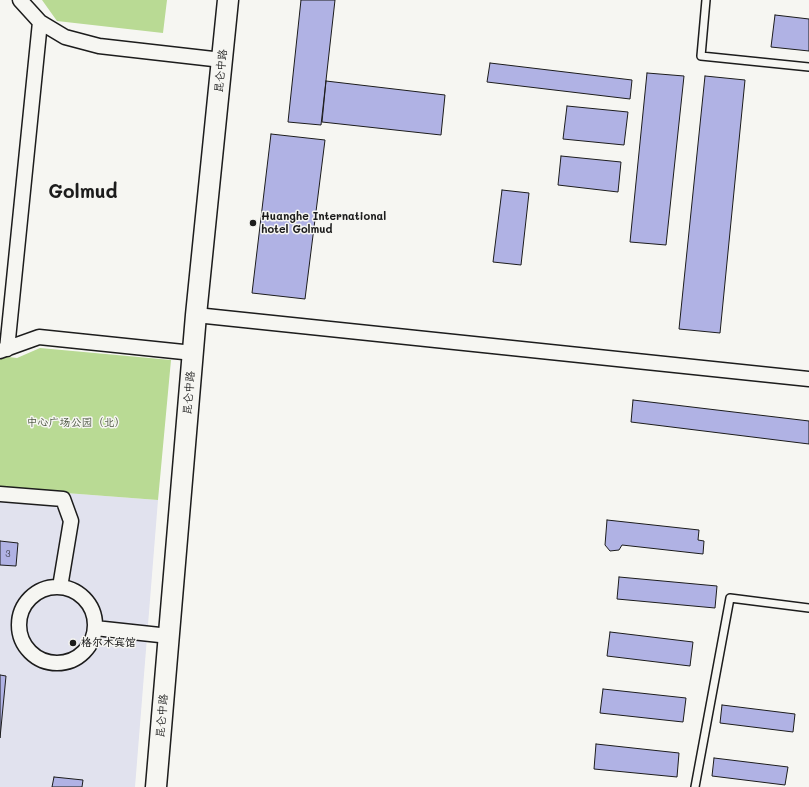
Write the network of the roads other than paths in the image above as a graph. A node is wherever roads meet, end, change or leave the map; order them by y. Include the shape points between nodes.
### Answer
1 (20, 0) edge
2 (228, 0) edge
3 (706, 0) edge
4 (40, 22) junction
5 (222, 60) junction
6 (809, 67) edge
7 (196, 315) junction
8 (4, 350) edge
9 (193, 353) junction
10 (809, 379) edge
11 (0, 494) edge
12 (60, 587) junction
13 (809, 608) edge
14 (95, 628) junction
15 (169, 636) junction
16 (156, 787) edge
17 (695, 787) edge

1 - 4 street
2 - 5 main road, 昆仑中路
3 - 6 lane via 701,56
4 - 5 street via 65,37 99,46
4 - 8 street
5 - 7 main road, 昆仑中路
7 - 9 main road, 昆仑中路
7 - 10 street
8 - 9 street via 39,337
9 - 15 main road, 昆仑中路
11 - 12 street via 62,499 71,521
12 - 14 street via 72,590 86,601 94,616
12 - 14 street via 47,588 35,593 26,602 20,614 18,628 29,652 53,663 65,662 76,658 85,650 92,640
13 - 17 lane via 730,598
14 - 15 street
15 - 16 main road, 昆仑中路

